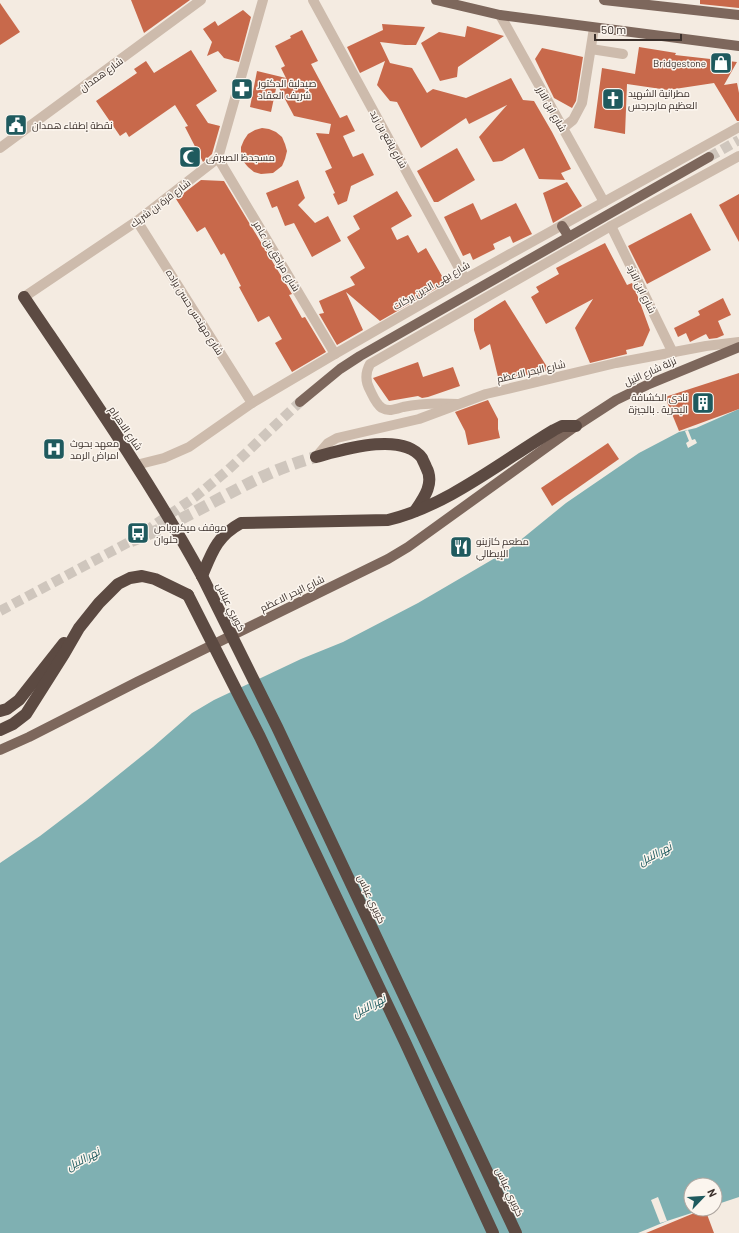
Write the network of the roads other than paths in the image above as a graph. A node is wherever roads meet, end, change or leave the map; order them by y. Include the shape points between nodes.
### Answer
1 (201, 0) edge
2 (263, 0) edge
3 (313, 0) edge
4 (436, 0) edge
5 (604, 0) edge
6 (673, 4) edge
7 (500, 15) junction
8 (739, 15) edge
9 (594, 28) junction
10 (739, 46) edge
11 (591, 49) junction
12 (623, 54) dead end
13 (739, 127) edge
14 (563, 128) junction
15 (0, 148) edge
16 (739, 156) edge
17 (709, 157) tunnel mouth
18 (218, 158) junction
19 (604, 202) junction
20 (137, 221) junction
21 (562, 226) junction
22 (611, 226) junction
23 (568, 237) junction
24 (465, 279) junction
25 (24, 297) joint
26 (739, 342) edge
27 (739, 347) edge
28 (673, 353) junction
29 (335, 354) junction
30 (300, 402) tunnel mouth
31 (252, 403) junction
32 (458, 404) junction
33 (576, 426) junction
34 (316, 457) joint
35 (136, 465) junction
36 (414, 512) junction
37 (202, 576) junction
38 (78, 628) junction
39 (0, 711) edge
40 (0, 730) edge
41 (0, 750) edge
42 (493, 1233) edge
43 (516, 1233) edge

1 - 15 street, شارع همدان
2 - 18 street
3 - 24 street, شارع يافع بن زيد
4 - 7 main road
5 - 6 main road
6 - 8 main road
7 - 9 main road
7 - 14 street, شارع ابن الازر
9 - 10 main road
9 - 11 street
11 - 12 street
11 - 14 street via 582,104 573,120
13 - 19 street, شارع بهى الدين بركات
14 - 19 street, شارع ابن الازر
16 - 22 street
17 - 23 main road
18 - 20 street, شارع قرة بن شريك
18 - 29 street, شارع مراحق بن عامر
19 - 21 street, شارع بهى الدين بركات
20 - 25 street, شارع قرة بن شريك
20 - 31 street, شارع مهندس حسن براده
21 - 23 main road
21 - 24 street, شارع بهى الدين بركات
22 - 28 street, شارع ابن الازد
22 - 32 street via 370,364 366,382 376,402 383,408 392,410 425,404
23 - 30 main road via 360,356
24 - 29 street, شارع بهى الدين بركات
25 - 35 highway, شارع الاهرام
26 - 28 street, شارع البحر الاعظم
27 - 33 main road, نزلة شارع النيل via 616,400
28 - 32 street, شارع البحر الاعظم via 616,363 486,394
29 - 31 street, شارع بهى الدين بركات
31 - 35 street, شارع بهى الدين بركات via 189,447 164,458
32 - 34 street, شارع البحر الاعظم via 418,419 337,438 328,443
33 - 36 highway via 562,426 554,430 459,490
33 - 41 main road, شارع البحر الاعظم via 388,560
34 - 36 highway via 371,445 391,444 410,449 421,457 428,470 430,483 425,497
35 - 37 highway, شارع الاهرام via 180,535
36 - 37 highway via 388,520 242,523 230,529 220,539
37 - 43 highway, كوبري عباس, bridge via 287,748
38 - 39 highway via 19,700
38 - 40 highway via 26,714
38 - 42 highway, bridge via 99,602 118,584 130,578 142,576 155,579 188,595 264,744

